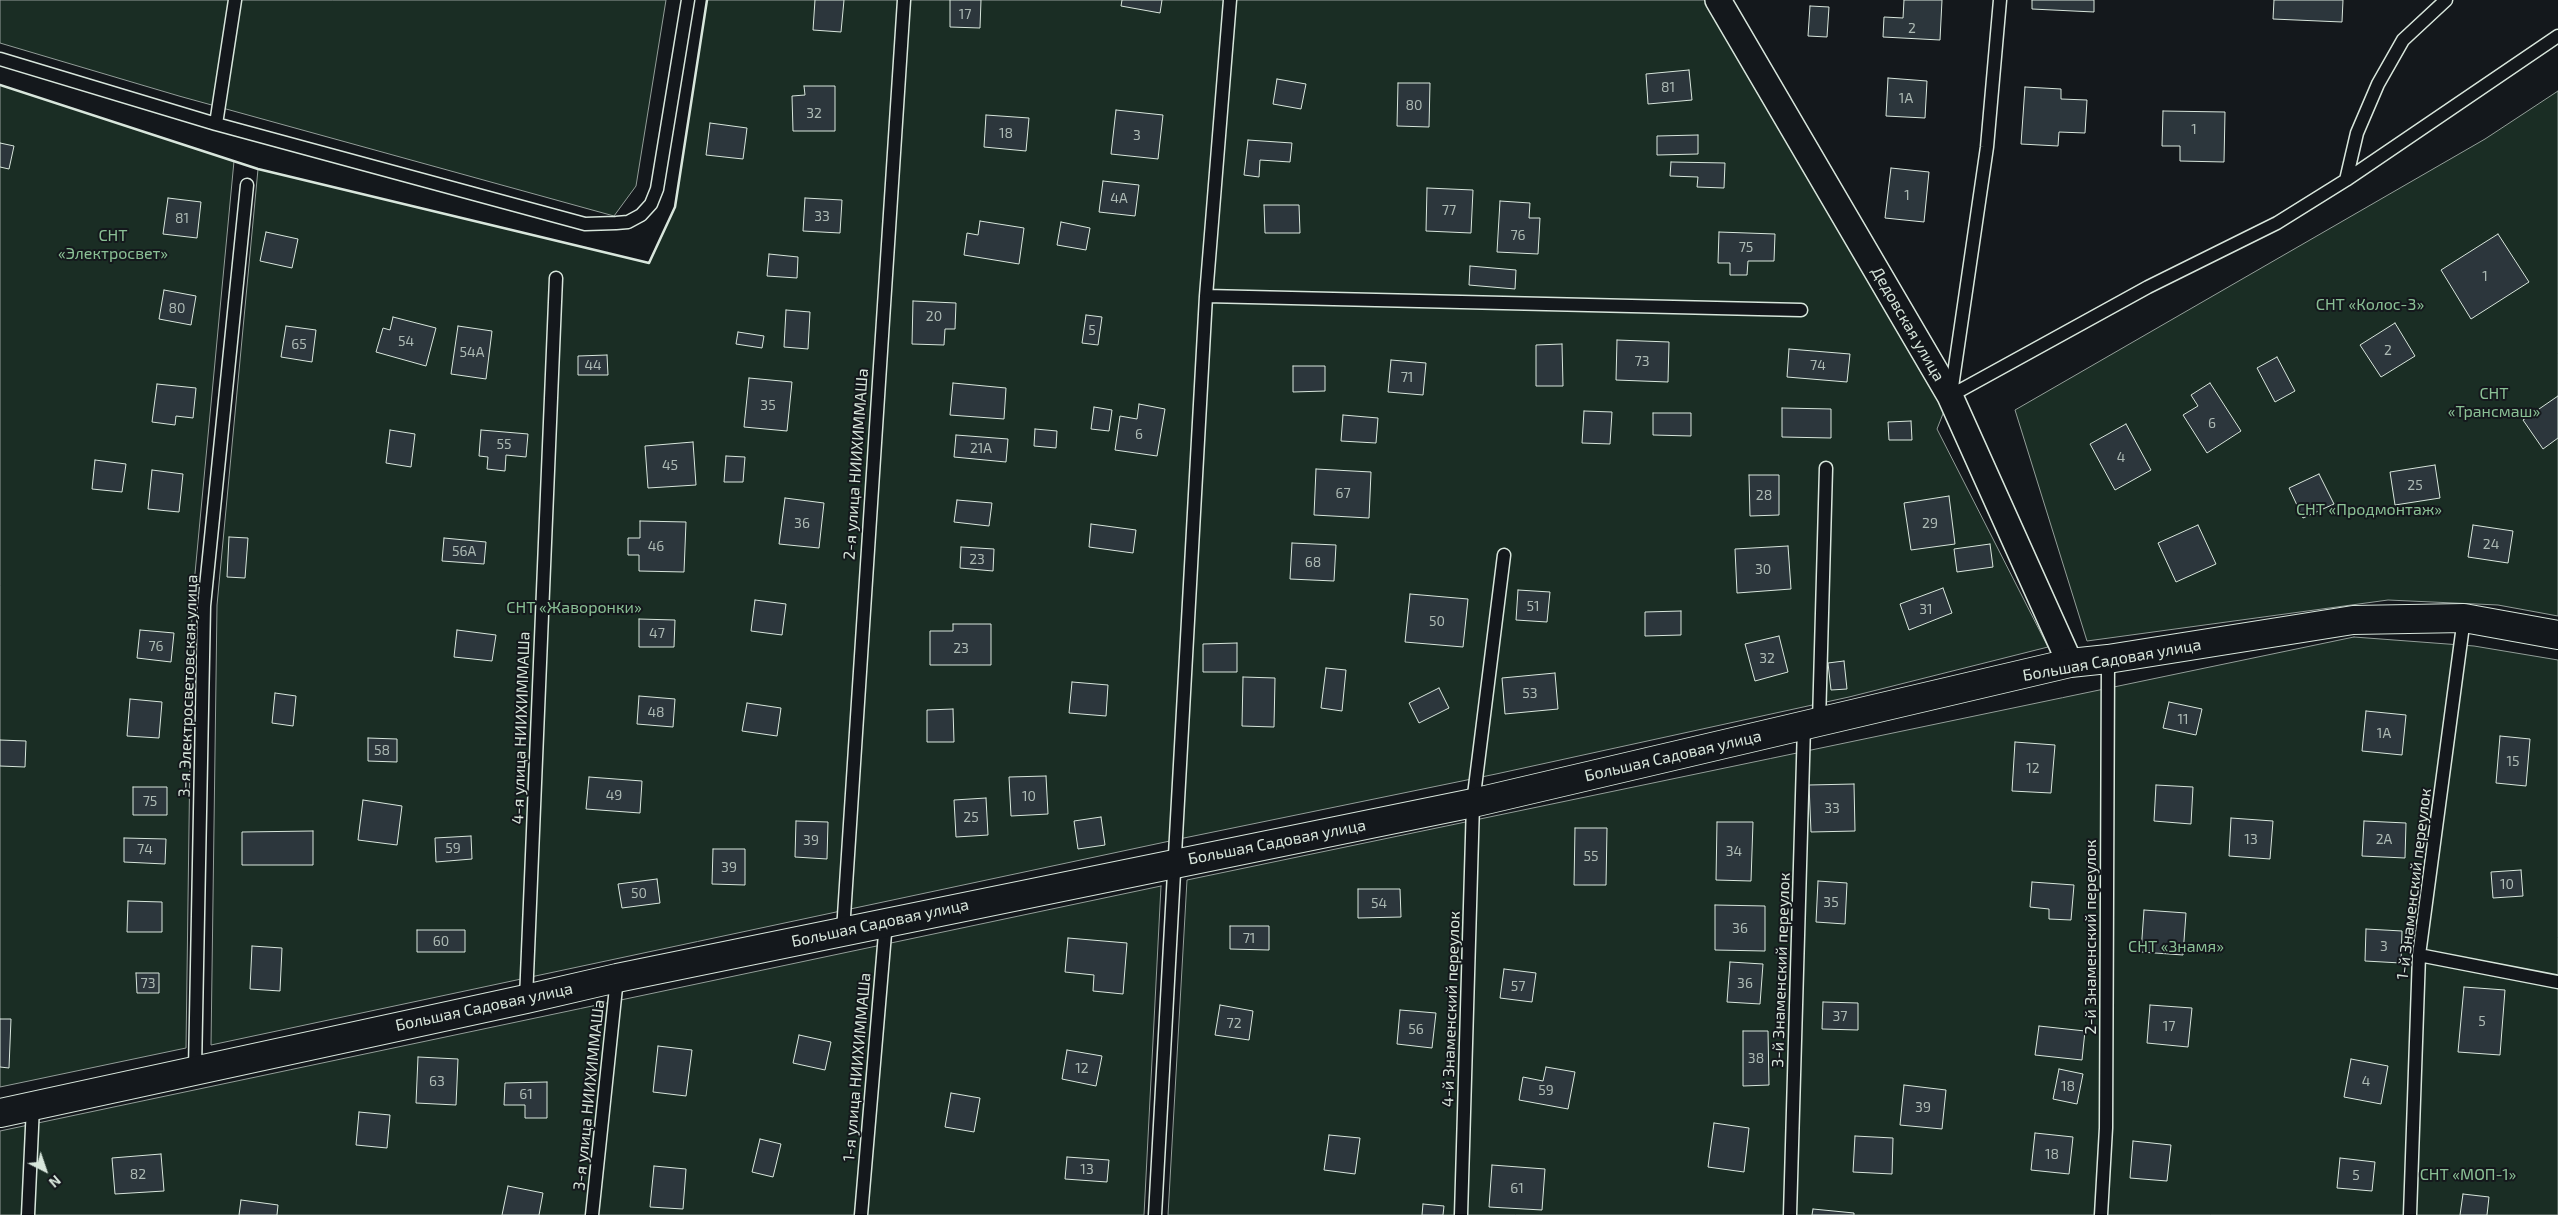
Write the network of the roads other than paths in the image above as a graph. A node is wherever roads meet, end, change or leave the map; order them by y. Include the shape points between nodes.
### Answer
1 (235, 0) edge
2 (688, 0) edge
3 (904, 0) edge
4 (1230, 0) edge
5 (1718, 0) edge
6 (2000, 0) edge
7 (2446, 0) edge
8 (2558, 36) edge
9 (0, 59) edge
10 (216, 124) junction
11 (2346, 180) junction
12 (247, 185) dead end
13 (556, 278) dead end
14 (1206, 296) junction
15 (1801, 310) dead end
16 (1950, 396) junction
17 (1826, 468) dead end
18 (1504, 555) dead end
19 (2464, 618) junction
20 (2558, 635) edge
21 (2108, 660) junction
22 (2070, 663) junction
23 (1811, 724) junction
24 (1473, 803) junction
25 (1174, 863) junction
26 (886, 922) junction
27 (843, 931) junction
28 (2419, 955) junction
29 (617, 978) junction
30 (2558, 982) edge
31 (526, 1000) junction
32 (195, 1069) junction
33 (33, 1106) junction
34 (0, 1113) edge
35 (28, 1215) edge
36 (592, 1215) edge
37 (861, 1215) edge
38 (1155, 1215) edge
39 (1461, 1215) edge
40 (1790, 1215) edge
41 (2101, 1215) edge
42 (2410, 1215) edge

1 - 10 lane
2 - 10 lane via 657,190 651,204 628,222 585,224
3 - 27 lane, 2-я улица НИИХИММАШа
4 - 14 lane
5 - 16 street, Дедовская улица
6 - 16 lane via 1987,147
7 - 11 lane via 2403,40 2378,84 2357,133
8 - 11 lane
9 - 10 lane
11 - 16 lane via 2277,223 2148,287
12 - 32 lane, 3-я Электросветовская улица via 204,606
13 - 31 lane, 4-я улица НИИХИММАШа
14 - 15 lane
14 - 25 lane
16 - 22 street, Дедовская улица
17 - 23 lane, 3-й Знаменский переулок
18 - 24 lane, 4-й Знаменский переулок
19 - 20 street, Большая Садовая улица
19 - 21 street, Большая Садовая улица via 2353,620
19 - 28 lane, 1-й Знаменский переулок
21 - 22 street, Большая Садовая улица
21 - 41 lane, 2-й Знаменский переулок via 2106,1128
22 - 23 street, Большая Садовая улица
23 - 24 street, Большая Садовая улица
23 - 40 lane, 3-й Знаменский переулок
24 - 25 street, Большая Садовая улица
24 - 39 lane, 4-й Знаменский переулок
25 - 26 street, Большая Садовая улица
25 - 38 lane
26 - 27 street, Большая Садовая улица
26 - 37 lane, 1-я улица НИИХИММАШа
27 - 29 street, Большая Садовая улица
28 - 30 lane
28 - 42 lane, 1-й Знаменский переулок
29 - 31 street, Большая Садовая улица
29 - 36 lane, 3-я улица НИИХИММАШа
31 - 32 street, Большая Садовая улица
32 - 33 street, Большая Садовая улица
33 - 34 street, Большая Садовая улица
33 - 35 lane

